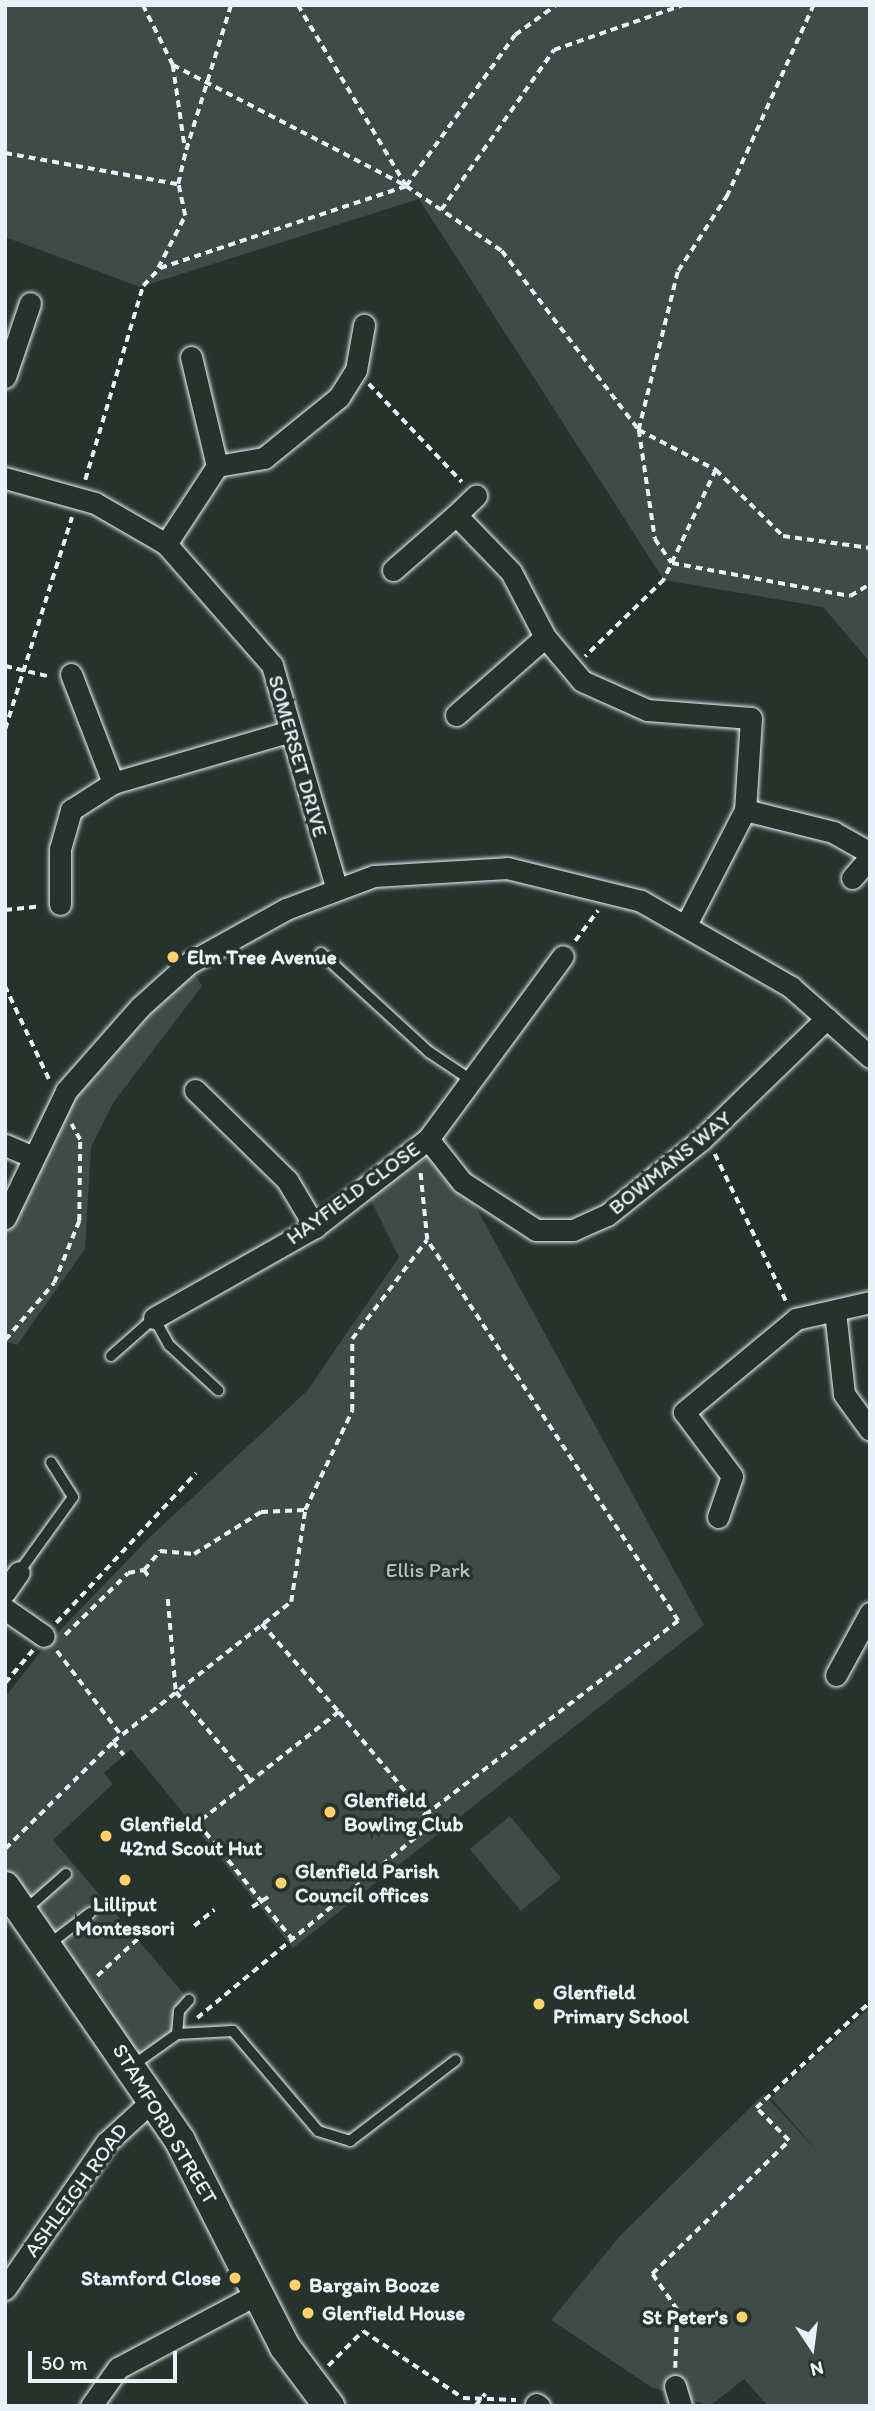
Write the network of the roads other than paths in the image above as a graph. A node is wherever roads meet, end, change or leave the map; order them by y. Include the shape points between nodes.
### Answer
1 (30, 303) dead end
2 (364, 326) dead end
3 (191, 357) dead end
4 (6, 370) edge
5 (217, 466) junction
6 (5, 478) edge
7 (476, 496) road end
8 (456, 515) junction
9 (166, 544) junction
10 (393, 570) dead end
11 (545, 637) junction
12 (71, 674) road end
13 (456, 715) dead end
14 (291, 731) junction
15 (113, 783) junction
16 (745, 810) junction
17 (870, 855) edge
18 (852, 878) dead end
19 (336, 887) junction
20 (60, 904) road end
21 (687, 923) junction
22 (321, 953) dead end
23 (563, 956) road end
24 (827, 1018) junction
25 (870, 1057) edge
26 (471, 1080) junction
27 (195, 1090) dead end
28 (423, 1143) junction
29 (5, 1145) edge
30 (31, 1156) junction
31 (5, 1218) edge
32 (314, 1227) junction
33 (870, 1302) edge
34 (835, 1311) junction
35 (154, 1318) junction
36 (111, 1356) dead end
37 (218, 1390) dead end
38 (870, 1430) edge
39 (51, 1462) dead end
40 (718, 1517) dead end
41 (19, 1572) joint
42 (5, 1592) edge
43 (5, 1609) edge
44 (870, 1613) edge
45 (44, 1636) road end
46 (836, 1675) dead end
47 (66, 1874) dead end
48 (5, 1887) edge
49 (23, 1912) junction
50 (90, 1913) dead end
51 (47, 1945) junction
52 (189, 2000) dead end
53 (177, 2034) junction
54 (456, 2060) dead end
55 (132, 2066) junction
56 (154, 2099) junction
57 (5, 2289) edge
58 (257, 2294) junction
59 (319, 2395) edge
60 (91, 2406) edge

1 - 4 street
2 - 5 street via 356,370 339,397 288,442 249,463
3 - 5 street
5 - 9 street
6 - 9 street, SOMERSET DRIVE via 95,503
7 - 8 street
8 - 10 street
8 - 11 street via 511,572
9 - 14 street, SOMERSET DRIVE via 272,665
11 - 13 street
11 - 16 street via 571,670 603,693 647,710 751,710
12 - 15 street
14 - 15 street
14 - 19 street, SOMERSET DRIVE
15 - 20 street via 71,810 60,849
16 - 17 street via 833,832
16 - 21 street
17 - 18 street
19 - 21 street via 374,876 470,867 542,874 613,891
19 - 30 street via 189,963 121,1026 59,1102
21 - 24 street via 791,987
22 - 26 lane via 429,1052
23 - 26 street, HAYFIELD CLOSE
24 - 25 street
24 - 28 street, BOWMANS WAY via 701,1140 607,1215 573,1230 536,1230 462,1182
26 - 28 street, HAYFIELD CLOSE
27 - 32 street via 287,1180
28 - 32 street, HAYFIELD CLOSE
29 - 30 street
30 - 31 street
32 - 35 street, HAYFIELD CLOSE
33 - 34 street
34 - 38 street via 844,1394
34 - 40 street via 796,1320 684,1412 732,1476
35 - 36 lane
35 - 37 lane via 169,1345
39 - 41 lane via 73,1497
41 - 42 street
43 - 45 street
44 - 46 street
47 - 49 lane
48 - 49 street, STAMFORD STREET
49 - 51 street, STAMFORD STREET
50 - 51 lane
51 - 55 street, STAMFORD STREET
52 - 53 lane via 179,2011
53 - 54 lane via 233,2031 318,2131 338,2141 362,2137
53 - 55 lane
55 - 56 street, STAMFORD STREET
56 - 57 street, ASHLEIGH ROAD via 106,2143
56 - 58 street, STAMFORD STREET
58 - 59 street, STAMFORD STREET
58 - 60 street via 118,2368

